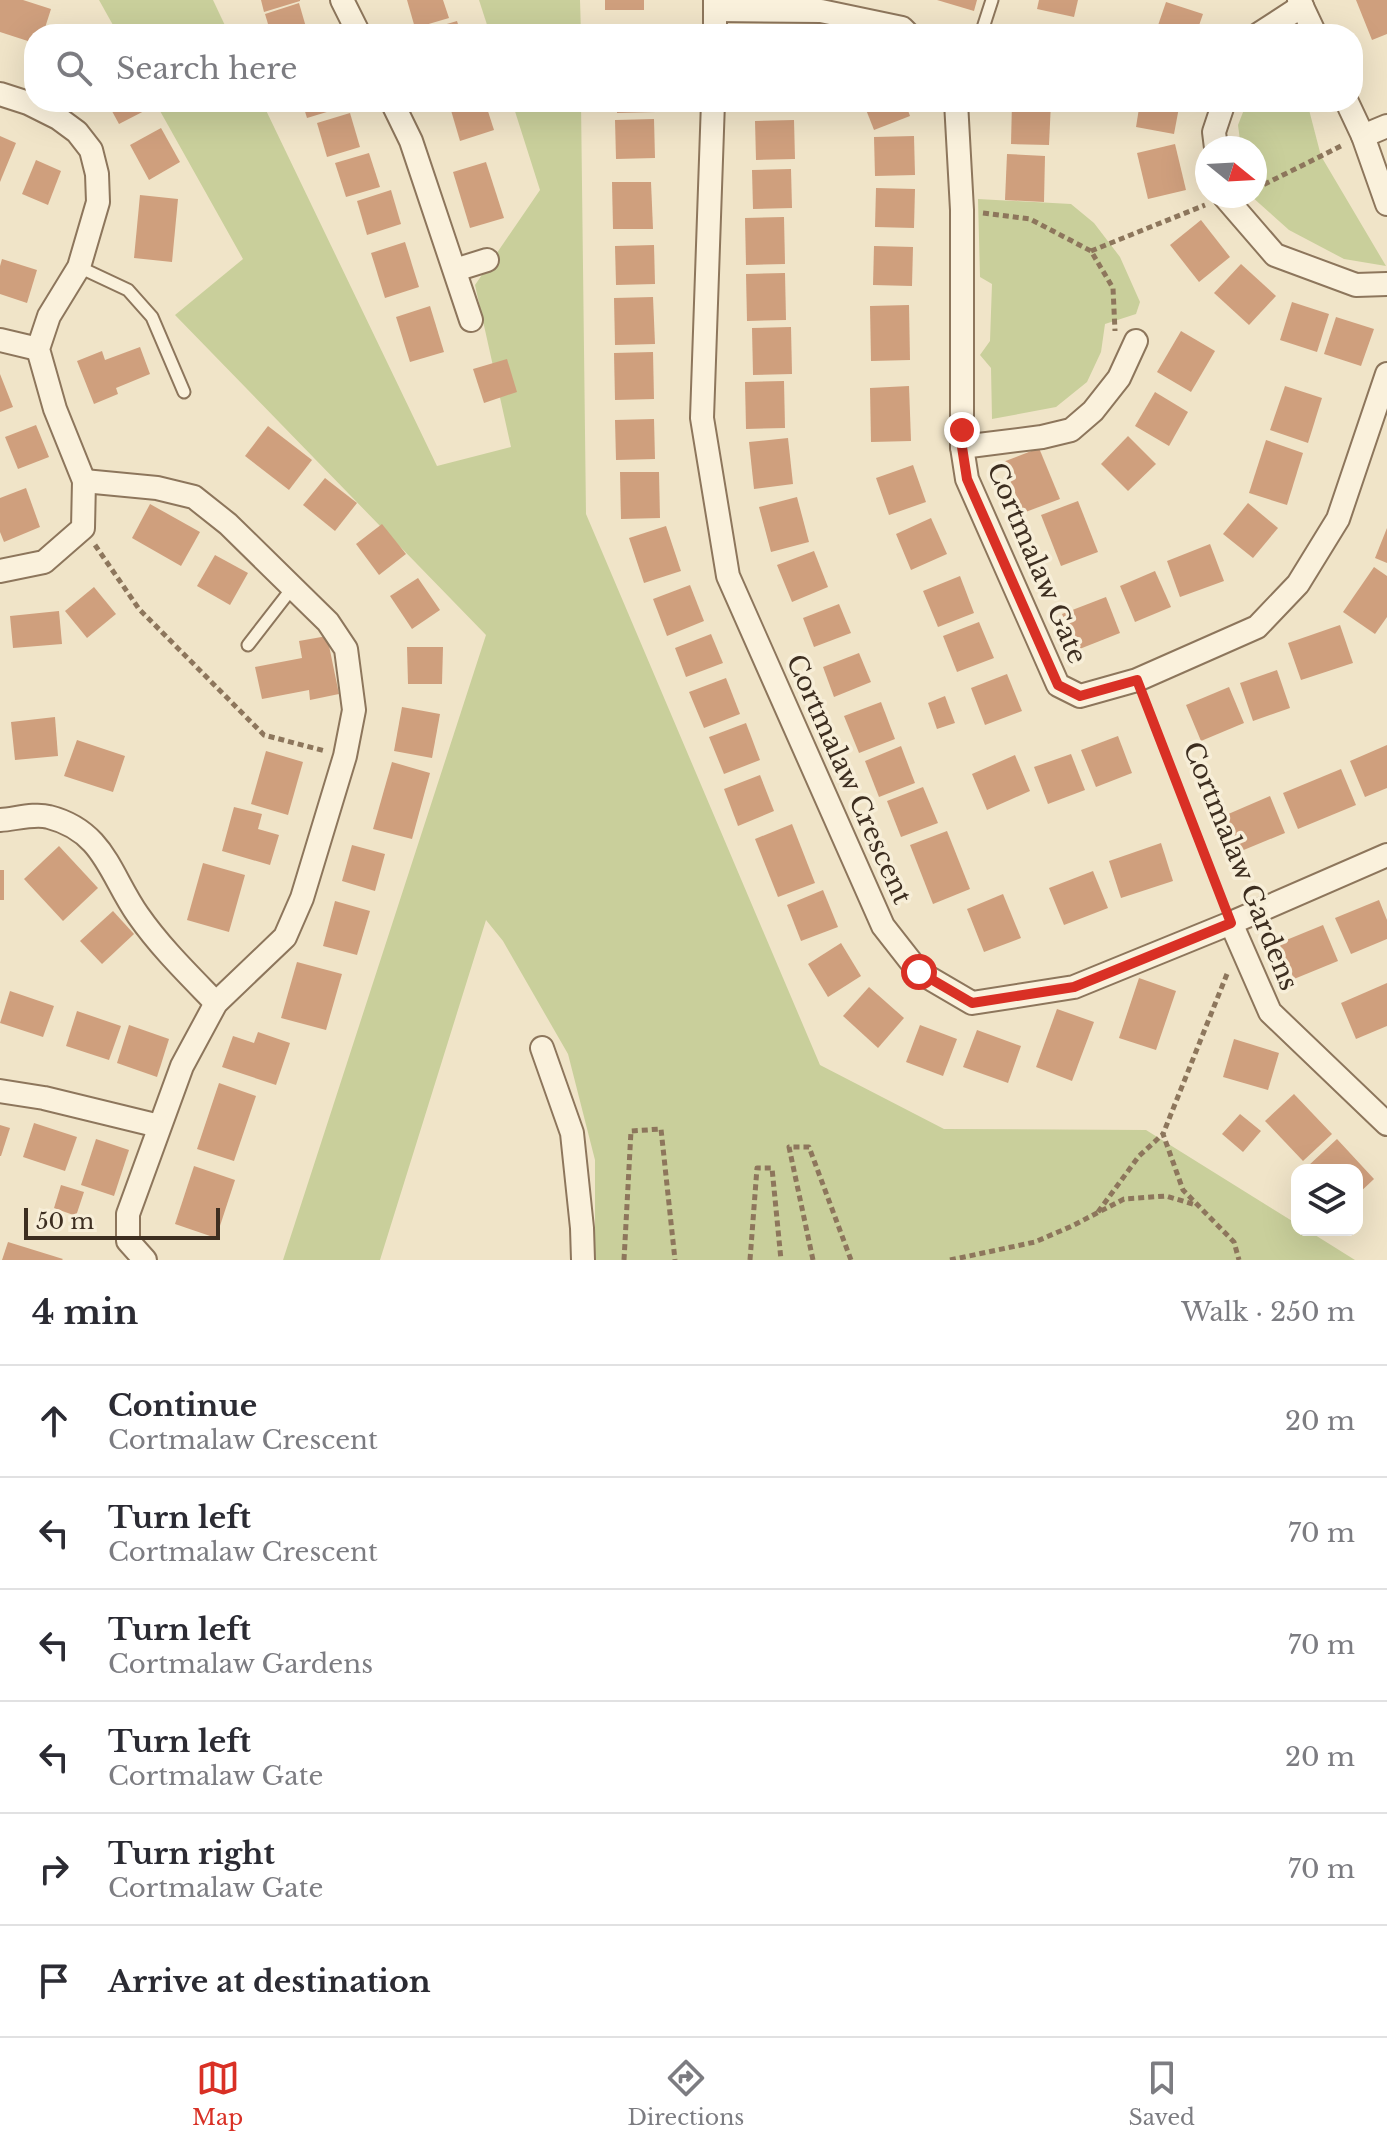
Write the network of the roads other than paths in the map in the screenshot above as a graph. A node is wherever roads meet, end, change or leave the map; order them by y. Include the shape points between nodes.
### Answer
1 (342, 0) edge
2 (992, 0) edge
3 (1300, 3) edge
4 (715, 5) edge
5 (354, 24) edge
6 (883, 24) edge
7 (984, 24) edge
8 (1272, 24) edge
9 (1310, 24) edge
10 (0, 94) edge
11 (24, 102) edge
12 (46, 112) edge
13 (397, 112) edge
14 (713, 112) edge
15 (957, 112) edge
16 (1221, 112) edge
17 (1352, 112) edge
18 (1387, 126) edge
19 (1214, 136) edge
20 (1363, 136) junction
21 (1387, 204) edge
22 (1234, 208) edge
23 (487, 260) dead end
24 (79, 267) junction
25 (455, 270) junction
26 (1387, 284) edge
27 (471, 320) dead end
28 (0, 340) edge
29 (1136, 341) dead end
30 (38, 349) junction
31 (1387, 374) edge
32 (184, 392) dead end
33 (962, 447) junction
34 (84, 481) junction
35 (0, 571) edge
36 (293, 587) junction
37 (248, 645) dead end
38 (0, 820) edge
39 (1387, 855) edge
40 (1236, 933) junction
41 (216, 1003) junction
42 (542, 1048) dead end
43 (0, 1091) edge
44 (1387, 1124) edge
45 (159, 1126) junction
46 (145, 1260) edge
47 (583, 1260) edge

1 - 5 street
2 - 7 lane
3 - 8 street
3 - 9 street
4 - 6 street via 821,11
10 - 11 street
12 - 24 street via 77,132 91,150 97,174 98,202
13 - 25 street
14 - 40 street, Cortmalaw Crescent via 702,418 728,576 883,926 919,972 972,1003 1074,987
15 - 33 street, Cortmalaw Gate
16 - 19 street
17 - 20 street
18 - 20 street
20 - 21 street
22 - 26 street via 1275,255 1356,285
23 - 25 street
24 - 30 street via 49,316
24 - 32 lane via 128,290 152,317
25 - 27 street
28 - 30 street
29 - 33 street via 1119,378 1071,430
30 - 34 street
31 - 33 street, Cortmalaw Gate via 1338,519 1298,584 1257,627 1137,680 1080,696 1058,685 967,479
34 - 35 street via 83,528 44,562
34 - 36 street via 194,497
36 - 37 lane
36 - 41 street via 346,649 354,710 302,898 285,937
38 - 41 street via 47,816 98,846 160,946
39 - 40 street, Cortmalaw Crescent
40 - 44 street, Cortmalaw Gardens via 1270,1012
41 - 45 street via 182,1066
42 - 47 street via 572,1133
43 - 45 street
45 - 46 street via 128,1214 128,1241

